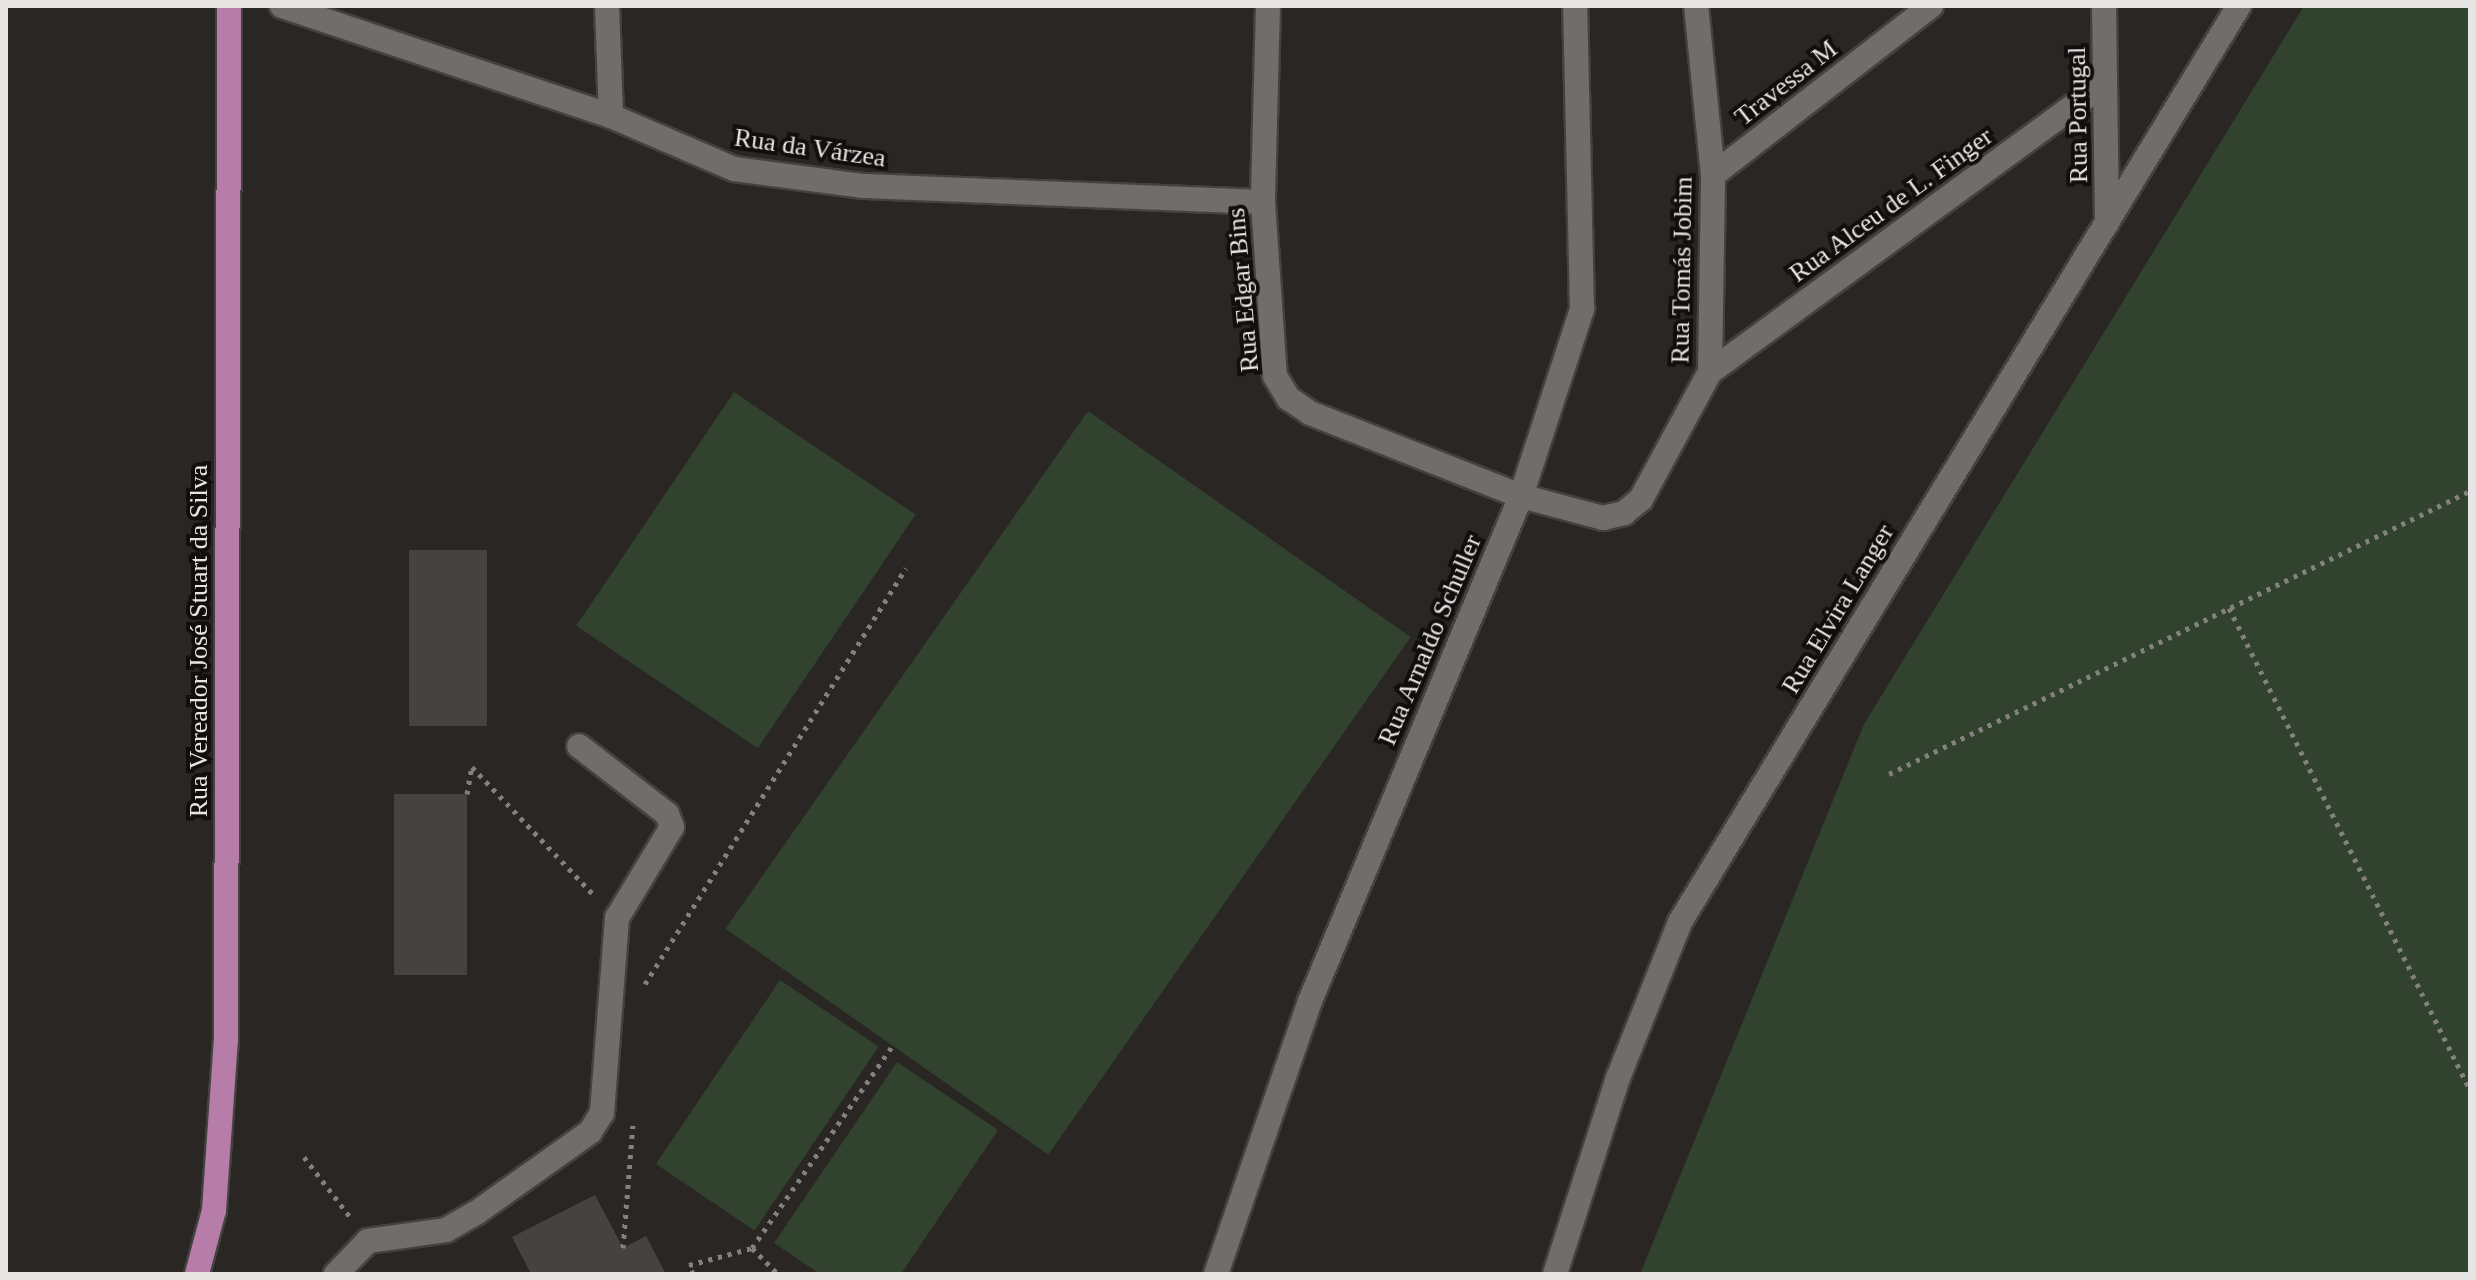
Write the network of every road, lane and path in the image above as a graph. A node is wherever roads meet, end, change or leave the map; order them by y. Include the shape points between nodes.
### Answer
1 (229, 6) edge
2 (282, 6) edge
3 (607, 6) edge
4 (1268, 6) edge
5 (1575, 6) edge
6 (1696, 6) edge
7 (1931, 6) edge
8 (2104, 6) edge
9 (2239, 6) edge
10 (2105, 83) junction
11 (611, 116) junction
12 (1713, 175) junction
13 (1263, 202) junction
14 (2107, 223) junction
15 (1710, 372) junction
16 (2470, 491) edge
17 (1521, 496) junction
18 (1624, 513) joint
19 (906, 568) dead end
20 (2229, 608) junction
21 (579, 746) dead end
22 (1889, 774) dead end
23 (645, 984) dead end
24 (893, 1045) dead end
25 (2470, 1090) edge
26 (752, 1248) junction
27 (197, 1274) edge
28 (336, 1274) edge
29 (693, 1274) edge
30 (778, 1274) edge
31 (1216, 1274) edge
32 (1555, 1274) edge

1 - 27 main road, Rua Vereador José Stuart da Silva via 226,1040 214,1210
2 - 11 street, Rua da Várzea
3 - 11 street
4 - 13 street, Rua Edgar Bins
5 - 17 street, Rua Arnaldo Schuller via 1582,309
6 - 12 street, Rua Tomás Jobim
7 - 12 street, Travessa M
8 - 10 street, Rua Portugal
9 - 14 street, Rua Elvira Langer
10 - 14 street, Rua Portugal
10 - 15 street, Rua Alceu de L. Finger
11 - 13 street, Rua da Várzea via 697,156 766,176 864,186
12 - 15 street, Rua Tomás Jobim
13 - 17 street, Rua Edgar Bins via 1275,376 1288,398 1310,413
14 - 32 street, Rua Elvira Langer via 1680,922 1618,1078
15 - 18 street, Rua Tomás Jobim via 1641,499
16 - 20 path
17 - 18 street, Rua Edgar Bins via 1603,518
17 - 31 street, Rua Arnaldo Schuller via 1310,1001
19 - 23 path
20 - 22 path
20 - 25 path
21 - 28 street via 667,814 672,827 617,918 602,1113 590,1132 476,1213 446,1230 368,1241
24 - 26 path
26 - 29 path via 689,1265
26 - 30 path

